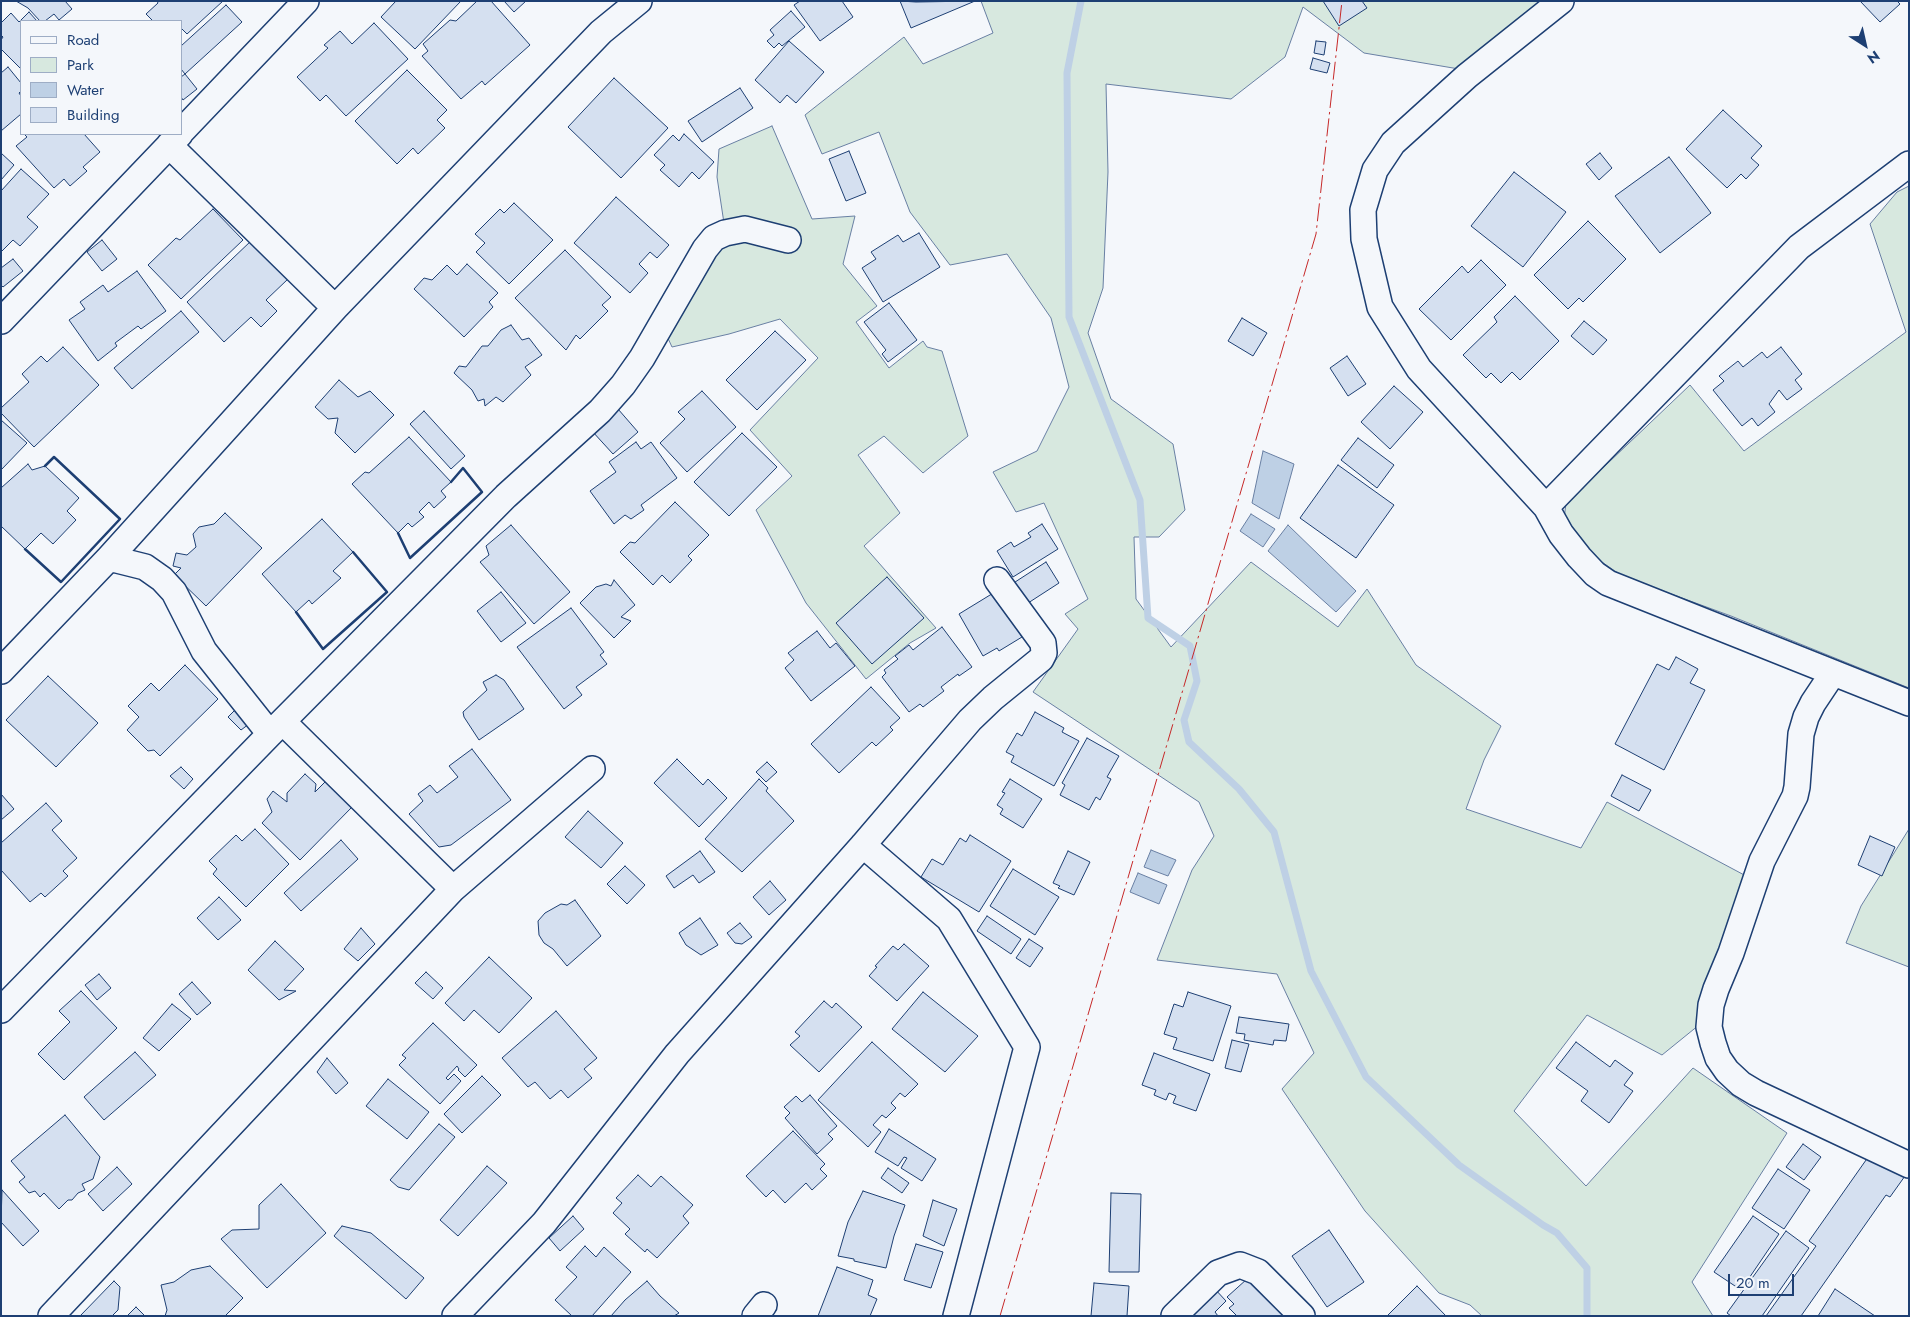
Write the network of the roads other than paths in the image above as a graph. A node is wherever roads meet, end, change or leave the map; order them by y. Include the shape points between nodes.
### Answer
1 (306, 1) edge
2 (639, 1) edge
3 (1561, 1) edge
4 (182, 132) edge
5 (177, 137) edge
6 (1909, 164) edge
7 (788, 240) dead end
8 (335, 308) junction
9 (1, 321) edge
10 (1546, 507) junction
11 (109, 558) junction
12 (997, 580) dead end
13 (1, 672) edge
14 (1833, 673) junction
15 (1909, 703) edge
16 (277, 728) junction
17 (592, 769) dead end
18 (863, 845) junction
19 (453, 889) junction
20 (1, 1010) edge
21 (1909, 1165) edge
22 (51, 1316) edge
23 (455, 1316) edge
24 (956, 1316) edge
25 (1174, 1316) edge
26 (1302, 1316) edge

1 - 4 street
2 - 8 street via 601,32
3 - 10 street via 1468,76 1393,143 1374,170 1363,210 1364,239 1380,307 1396,336 1419,369
5 - 8 street
5 - 9 street
6 - 10 street via 1799,246
7 - 16 street via 745,229 714,238 642,358 600,411 506,496
8 - 11 street
10 - 14 street via 1579,557 1608,583
11 - 13 street
11 - 16 street via 145,568 162,579 174,592 204,651
12 - 18 street via 1043,643 1041,660 970,720
14 - 15 street
14 - 21 street via 1806,717 1801,734 1797,787 1762,861 1716,989 1709,1027 1718,1058 1741,1084
16 - 19 street
16 - 20 street
17 - 19 street
18 - 23 street via 677,1054 544,1223
18 - 24 street via 949,919 1027,1047
19 - 22 street
25 - 26 street via 1218,1273 1240,1265 1258,1272

